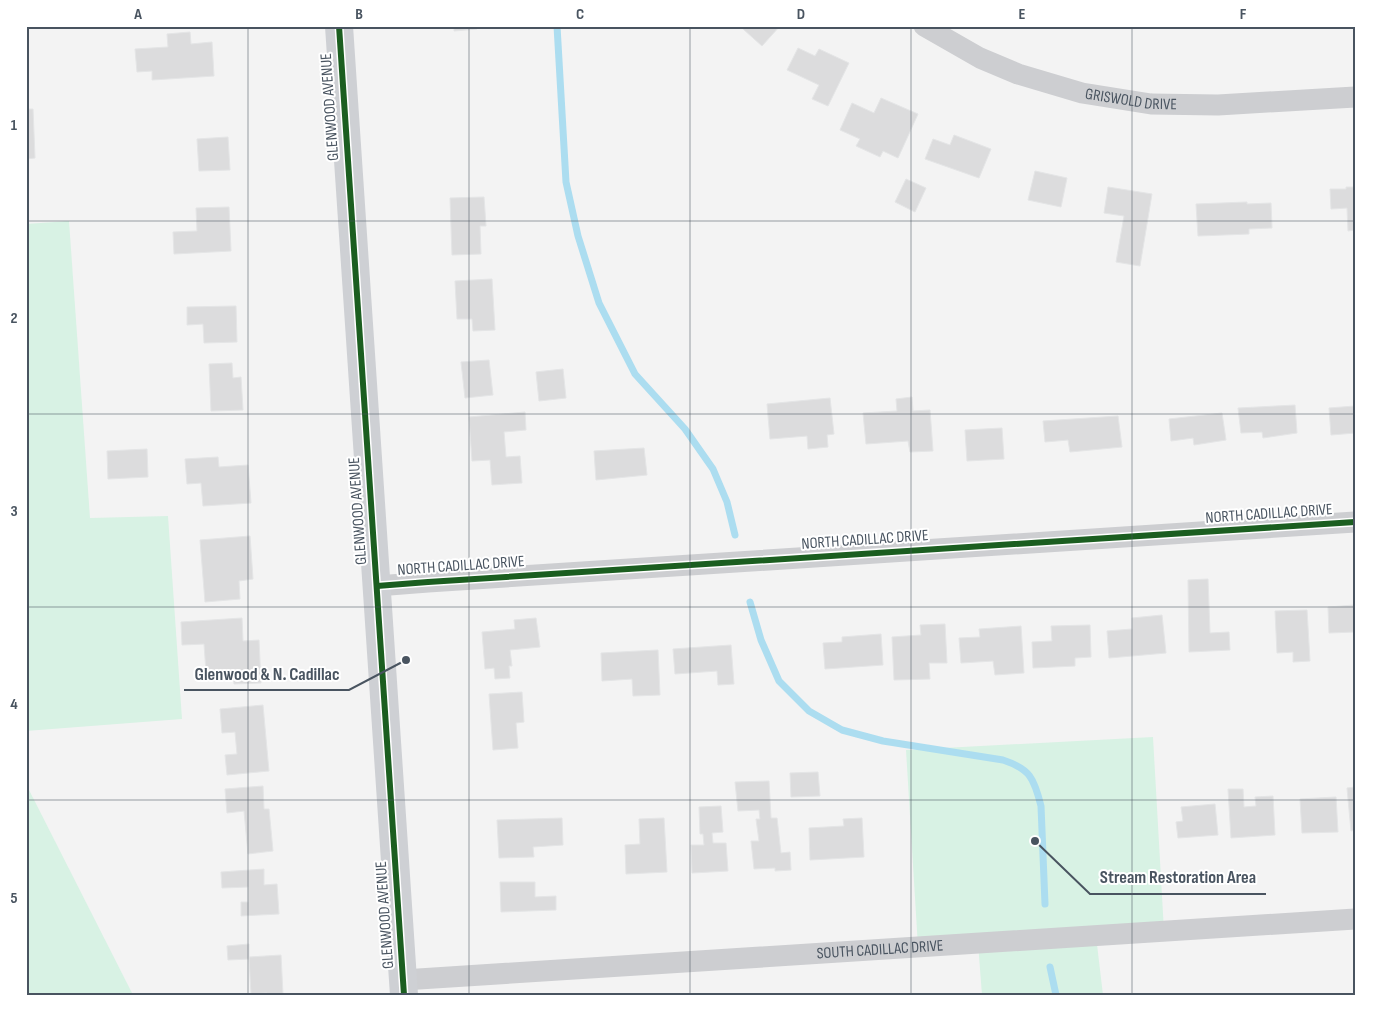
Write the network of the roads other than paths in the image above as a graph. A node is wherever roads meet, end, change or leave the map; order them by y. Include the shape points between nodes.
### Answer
1 (339, 26) edge
2 (924, 26) edge
3 (1355, 97) edge
4 (1355, 522) edge
5 (377, 586) junction
6 (1355, 919) edge
7 (404, 987) edge

1 - 5 street, GLENWOOD AVENUE
2 - 3 street, GRISWOLD DRIVE via 980,58 1018,74 1082,93 1151,104 1218,105
4 - 5 street, NORTH CADILLAC DRIVE
5 - 7 street, GLENWOOD AVENUE
6 - 7 street, SOUTH CADILLAC DRIVE

